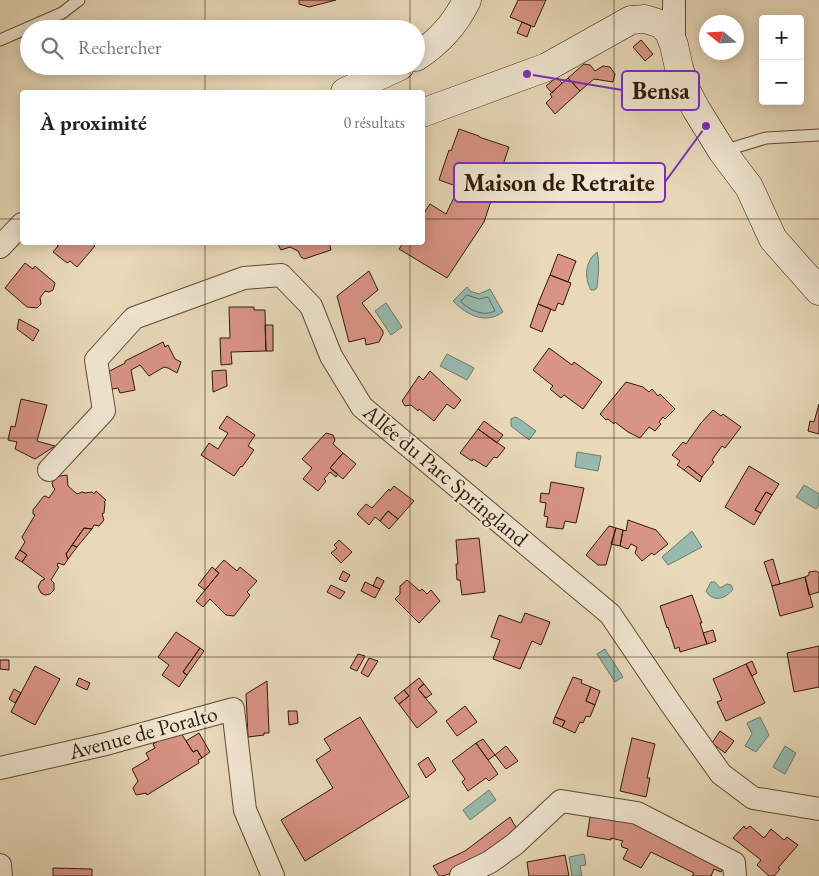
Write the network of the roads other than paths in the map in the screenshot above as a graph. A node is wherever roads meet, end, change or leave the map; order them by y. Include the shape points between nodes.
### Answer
1 (79, 0) edge
2 (467, 0) edge
3 (674, 0) edge
4 (46, 20) edge
5 (20, 31) edge
6 (0, 40) edge
7 (674, 45) junction
8 (425, 52) edge
9 (381, 75) edge
10 (348, 90) edge
11 (425, 112) edge
12 (819, 135) edge
13 (722, 151) junction
14 (20, 226) edge
15 (0, 247) edge
16 (819, 290) edge
17 (49, 470) dead end
18 (0, 768) edge
19 (819, 809) edge
20 (0, 865) edge
21 (1, 876) edge
22 (273, 876) edge
23 (461, 876) edge
24 (735, 876) edge

1 - 4 lane
2 - 8 main road via 448,29
3 - 7 street
5 - 6 lane
7 - 11 main road via 661,24 645,19 631,20 547,67
7 - 13 main road via 686,90
9 - 10 main road
12 - 13 lane via 766,138
13 - 16 main road via 749,187 773,239
14 - 15 street
17 - 19 street, Allée du Parc Springland via 104,411 96,360 134,318 244,278 281,275 311,306 331,356 362,407 610,614 721,774 753,798
18 - 22 street, Avenue de Poralto via 106,744 233,709 245,810
20 - 21 street
23 - 24 street via 490,862 515,844 561,801 637,812 734,863

